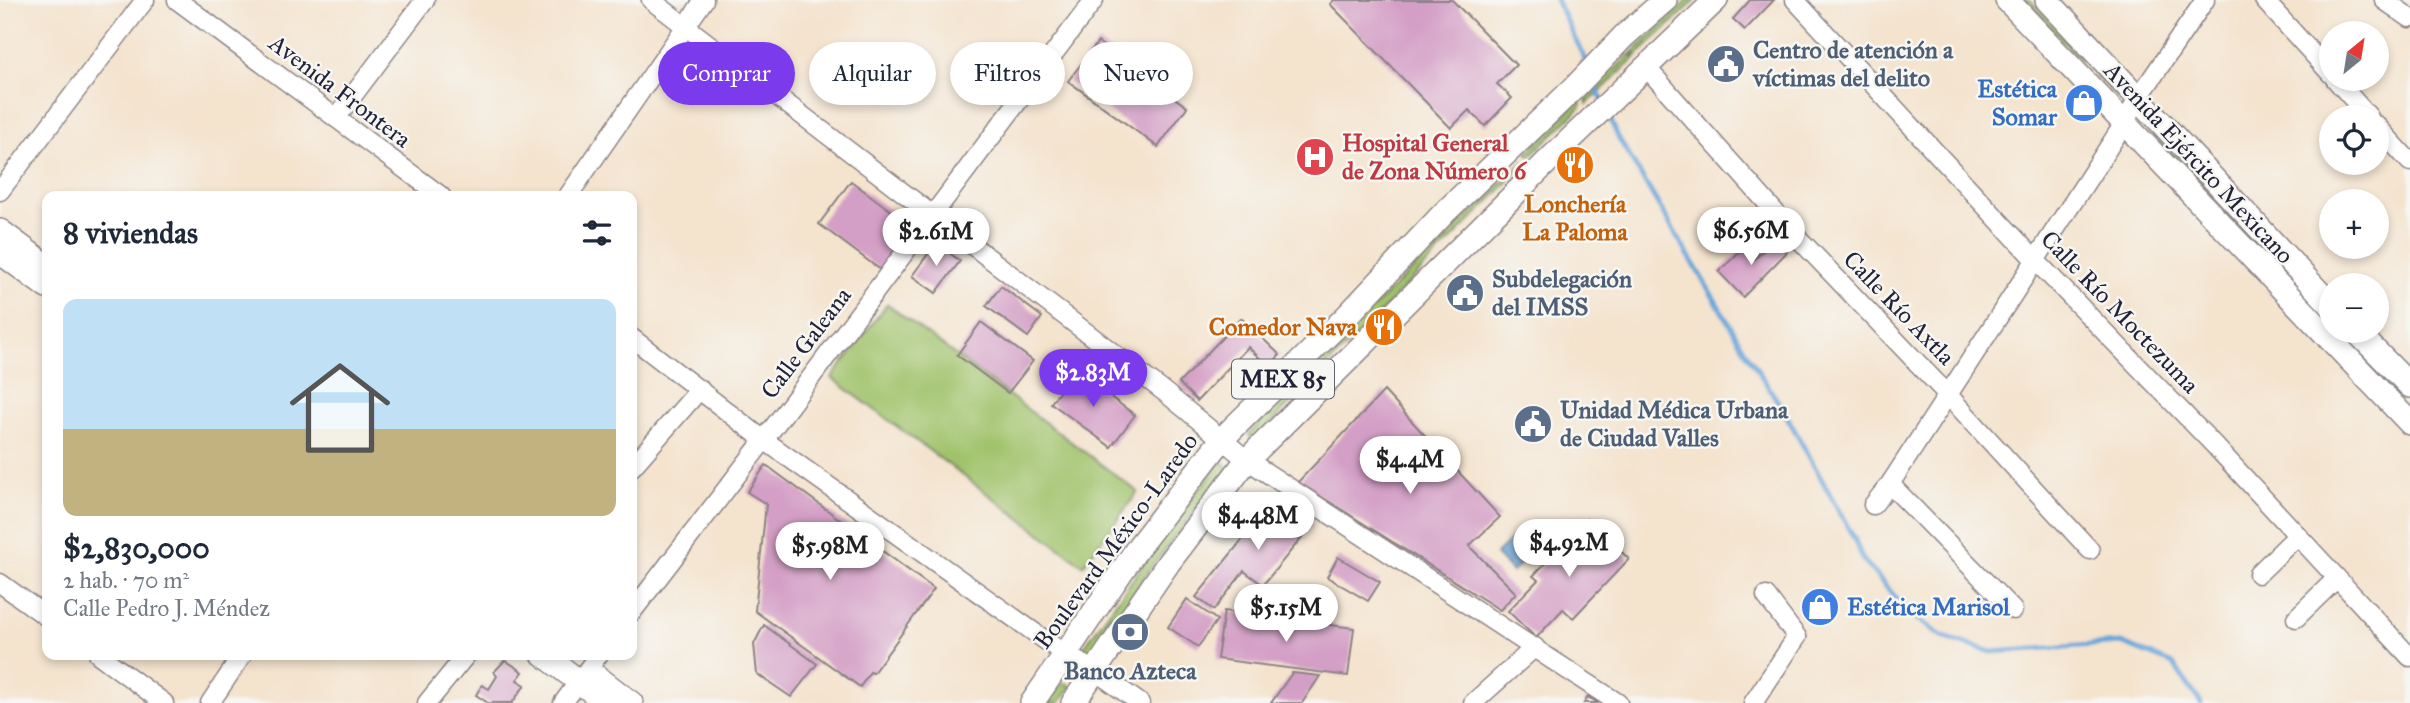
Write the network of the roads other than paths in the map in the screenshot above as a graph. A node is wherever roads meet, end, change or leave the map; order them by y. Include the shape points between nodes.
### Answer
1 (145, 0) edge
2 (177, 0) edge
3 (425, 0) edge
4 (651, 0) edge
5 (704, 0) edge
6 (1094, 0) edge
7 (1665, 0) edge
8 (1716, 0) edge
9 (1796, 0) edge
10 (2007, 0) edge
11 (2047, 0) edge
12 (2205, 0) edge
13 (2264, 0) edge
14 (2384, 0) edge
15 (2410, 18) edge
16 (685, 25) junction
17 (2319, 61) edge
18 (1642, 71) junction
19 (2346, 91) edge
20 (2139, 97) junction
21 (2359, 105) edge
22 (336, 118) junction
23 (2125, 122) junction
24 (2389, 139) edge
25 (2410, 162) edge
26 (0, 191) edge
27 (434, 191) edge
28 (571, 191) edge
29 (932, 215) junction
30 (0, 231) edge
31 (0, 252) edge
32 (2036, 261) junction
33 (42, 262) edge
34 (42, 282) edge
35 (2319, 292) edge
36 (2319, 316) edge
37 (637, 342) edge
38 (2343, 343) edge
39 (2368, 343) edge
40 (2410, 387) edge
41 (700, 389) junction
42 (1948, 395) junction
43 (2410, 423) edge
44 (1223, 438) junction
45 (764, 440) junction
46 (1247, 460) junction
47 (637, 461) edge
48 (1890, 484) junction
49 (1873, 505) dead end
50 (2298, 535) junction
51 (2090, 550) dead end
52 (2258, 574) dead end
53 (2337, 578) junction
54 (0, 583) edge
55 (1766, 596) dead end
56 (637, 605) edge
57 (2013, 610) dead end
58 (42, 613) edge
59 (2296, 618) dead end
60 (1535, 647) junction
61 (1066, 655) junction
62 (2410, 657) edge
63 (106, 660) edge
64 (239, 660) edge
65 (462, 660) edge
66 (561, 660) edge
67 (589, 669) edge
68 (1095, 671) junction
69 (164, 703) edge
70 (210, 703) edge
71 (427, 703) edge
72 (563, 703) edge
73 (607, 703) edge
74 (631, 703) edge
75 (1032, 703) edge
76 (1073, 703) edge
77 (1140, 703) edge
78 (1473, 703) edge
79 (1618, 703) edge
80 (1753, 703) edge

1 - 26 street
2 - 22 street, Avenida Frontera
3 - 22 street
4 - 16 street
5 - 16 street
6 - 29 street, Calle Galeana
7 - 44 main road, Boulevard México-Laredo / MEX 85 via 1444,213
8 - 18 main road
9 - 32 street, Calle Río Moctezuma
10 - 23 main road, Avenida Ejército Mexicano
11 - 20 main road, Avenida Ejército Mexicano
12 - 20 street
13 - 17 street
14 - 15 street
16 - 28 street
16 - 29 street
18 - 42 street, Calle Río Axtla
18 - 46 main road, MEX 85
19 - 21 street
20 - 23 street
20 - 35 main road, Avenida Ejército Mexicano
22 - 27 street, Avenida Frontera
23 - 32 street
23 - 36 main road, Avenida Ejército Mexicano
24 - 25 street
29 - 44 street
29 - 45 street, Calle Galeana
30 - 33 main road
31 - 34 main road
32 - 42 street
32 - 50 street, Calle Río Moctezuma
37 - 41 street
38 - 43 main road, Avenida Ejército Mexicano
39 - 40 main road
41 - 45 street
41 - 47 street
42 - 48 street
42 - 51 street, Calle Río Axtla
44 - 46 street
44 - 61 main road, Boulevard México-Laredo / MEX 85 via 1139,546
45 - 56 street, Calle Galeana
45 - 61 street
46 - 60 street
46 - 68 main road, MEX 85
48 - 49 street
48 - 57 street
50 - 52 street
50 - 53 street, Calle Río Moctezuma
53 - 59 street
53 - 62 street, Calle Río Moctezuma
54 - 58 street
55 - 80 street via 1797,637
60 - 78 street
60 - 79 street
61 - 68 street
61 - 75 main road, Boulevard México-Laredo / MEX 85
63 - 69 street
64 - 70 street
65 - 71 street
66 - 67 main road
67 - 72 street
67 - 73 main road
67 - 74 main road
68 - 76 main road, MEX 85
68 - 77 street

